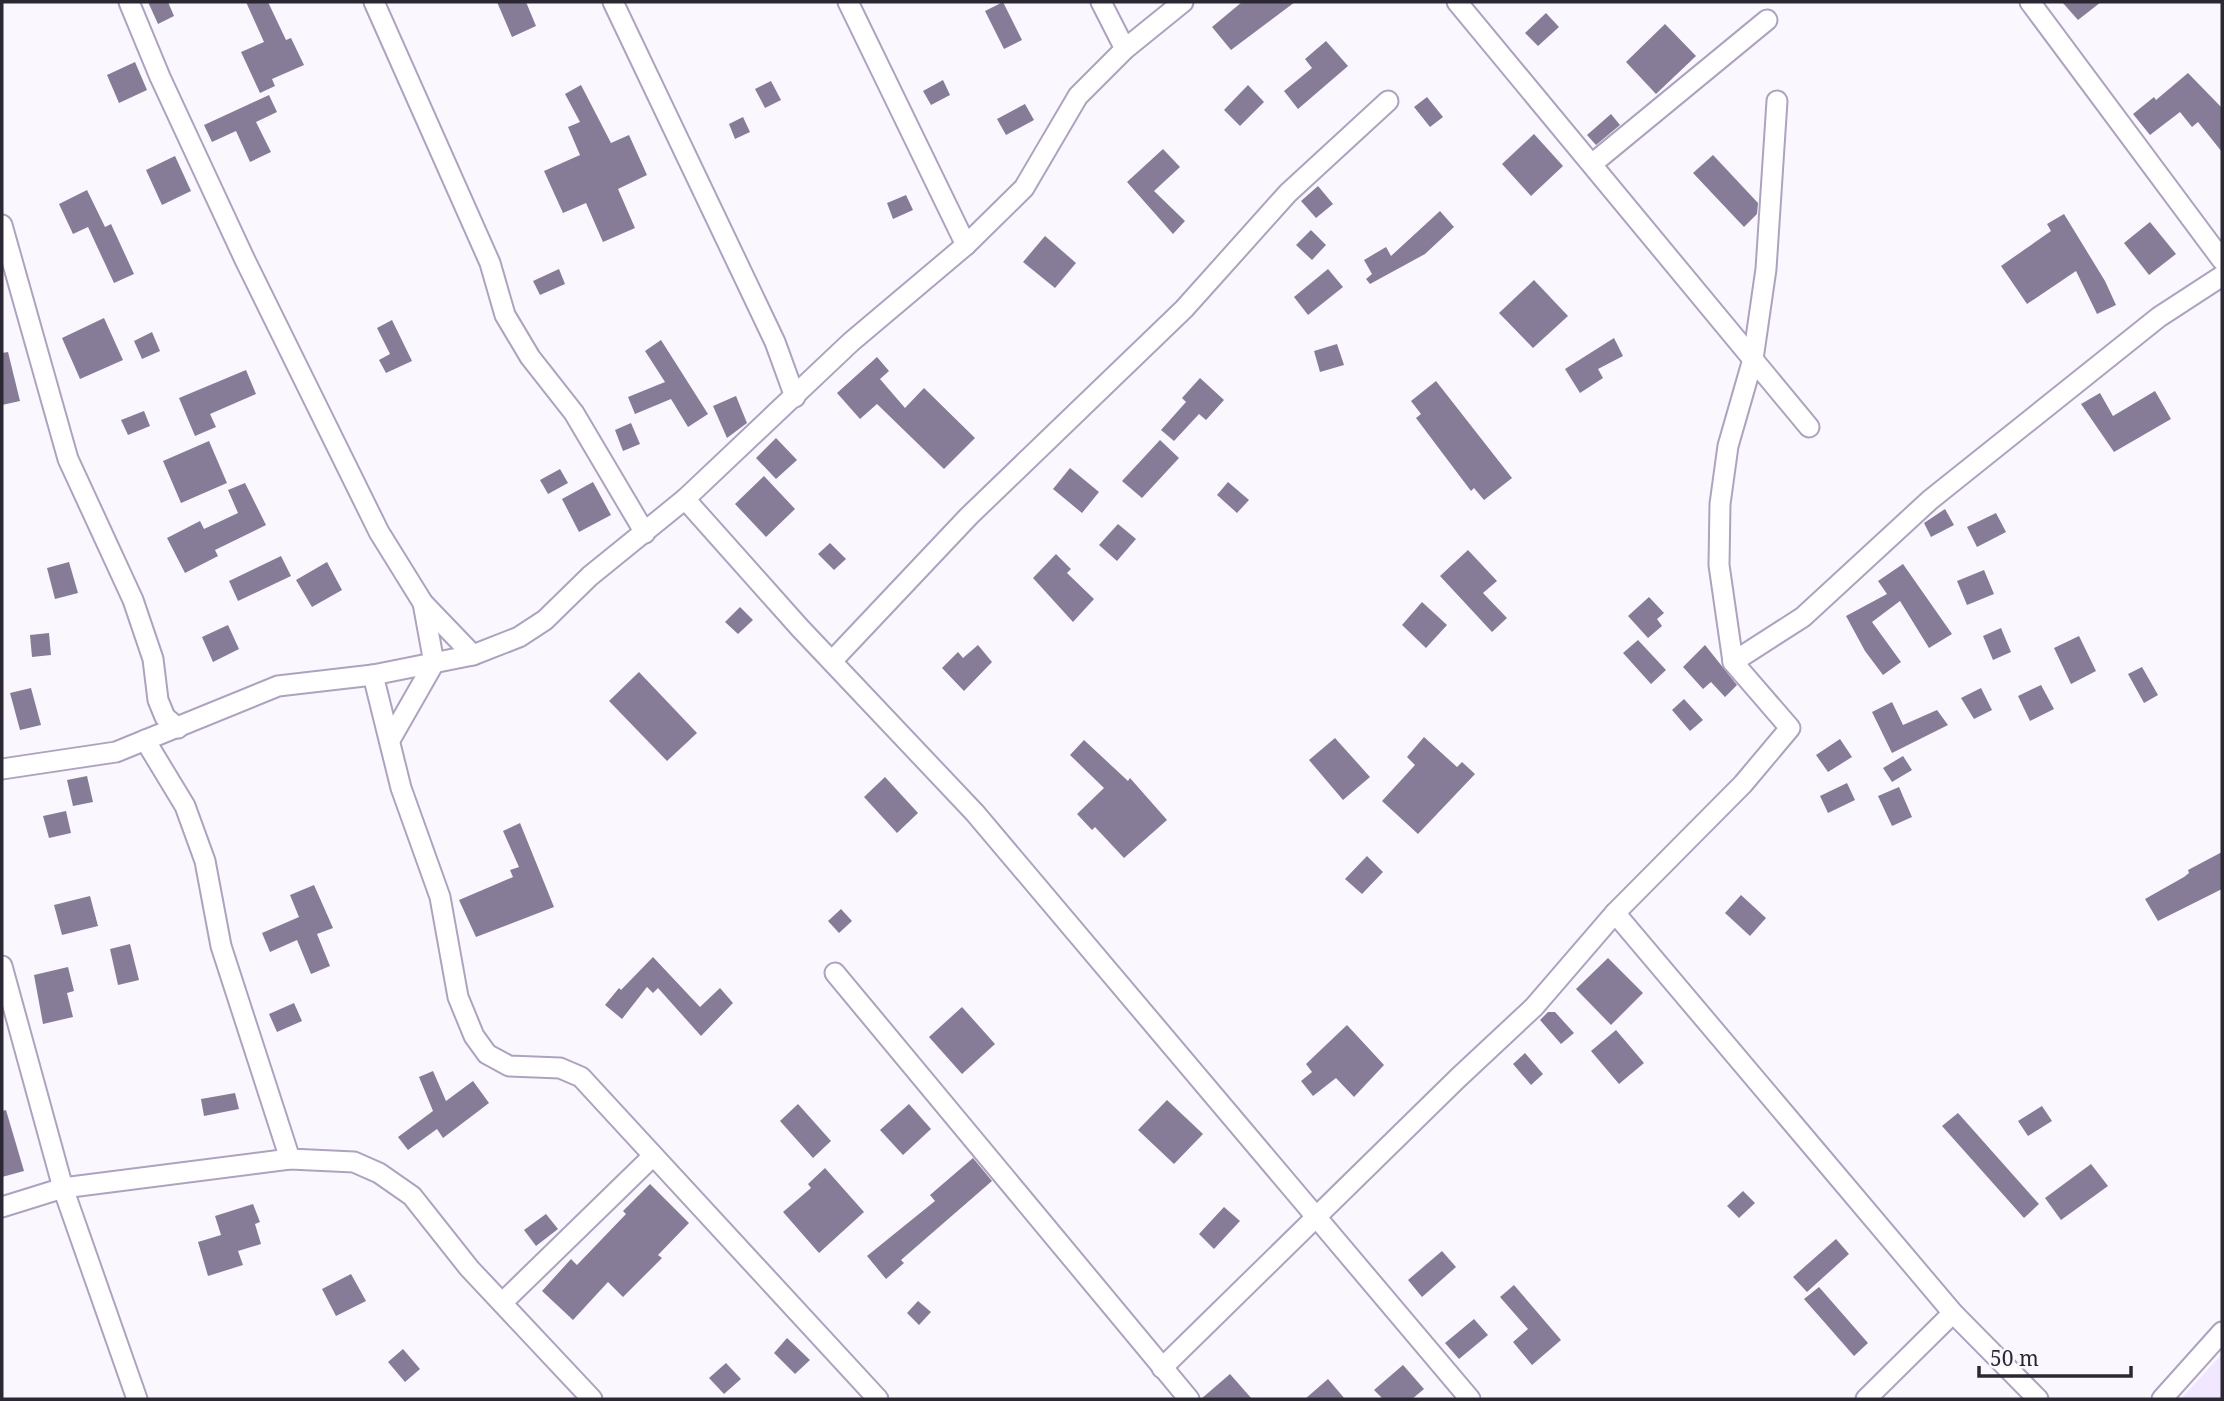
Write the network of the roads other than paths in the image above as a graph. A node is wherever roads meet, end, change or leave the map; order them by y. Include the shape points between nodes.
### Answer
1 (129, 2) edge
2 (374, 2) edge
3 (613, 2) edge
4 (848, 2) edge
5 (1101, 2) edge
6 (1183, 2) edge
7 (1457, 2) edge
8 (2031, 2) edge
9 (1767, 20) dead end
10 (1125, 49) junction
11 (1388, 101) dead end
12 (1777, 101) dead end
13 (1592, 164) junction
14 (2, 225) edge
15 (966, 245) junction
16 (2222, 260) edge
17 (2222, 276) edge
18 (1753, 359) junction
19 (795, 397) junction
20 (1809, 427) dead end
21 (685, 499) junction
22 (645, 533) junction
23 (423, 603) junction
24 (473, 655) junction
25 (833, 660) junction
26 (1733, 662) junction
27 (434, 663) junction
28 (373, 675) junction
29 (178, 728) junction
30 (145, 740) junction
31 (390, 740) junction
32 (2, 769) edge
33 (1615, 913) junction
34 (2, 966) edge
35 (835, 973) dead end
36 (653, 1156) junction
37 (290, 1159) junction
38 (63, 1188) junction
39 (2, 1207) edge
40 (1316, 1216) junction
41 (503, 1302) junction
42 (1953, 1313) junction
43 (2222, 1332) edge
44 (1162, 1368) junction
45 (137, 1399) edge
46 (592, 1399) edge
47 (878, 1399) edge
48 (1189, 1399) edge
49 (1470, 1399) edge
50 (1866, 1399) edge
51 (2038, 1399) edge
52 (2162, 1399) edge

1 - 23 street via 300,371 379,532
2 - 22 street via 490,263 505,315 574,412
3 - 19 street via 775,342
4 - 15 street
5 - 10 street
6 - 10 street
7 - 13 street
8 - 16 street
9 - 13 street
10 - 15 street via 1078,96 1024,188
11 - 25 street via 1288,193 1184,309 969,516
12 - 18 street via 1766,270
13 - 18 street
14 - 29 street via 68,459 133,600 153,659 164,717
15 - 19 street via 851,342
17 - 26 street via 2159,317 1941,492 1803,617
18 - 20 street
18 - 26 street via 1728,446 1720,504 1719,565
19 - 21 street
21 - 22 street
21 - 25 street
22 - 24 street via 590,576 545,620 519,637
23 - 24 street
23 - 27 street
24 - 27 street
25 - 40 street via 975,813
26 - 33 street via 1790,728 1743,784
27 - 28 street
27 - 31 street
28 - 29 street via 278,686
28 - 31 street
29 - 30 street
30 - 32 street via 116,752
30 - 37 street via 185,806 205,860 221,946
31 - 36 street via 401,788 440,897 458,997 474,1036 487,1054 509,1066 560,1068 581,1077
33 - 40 street via 1534,1007
33 - 42 street
34 - 38 street
35 - 44 street
36 - 41 street
36 - 47 street
37 - 38 street
37 - 41 street via 354,1162 379,1173 412,1196 469,1268
38 - 39 street
38 - 45 street
40 - 44 street
40 - 49 street
41 - 46 street
42 - 50 street
42 - 51 street
43 - 52 street
44 - 48 street

